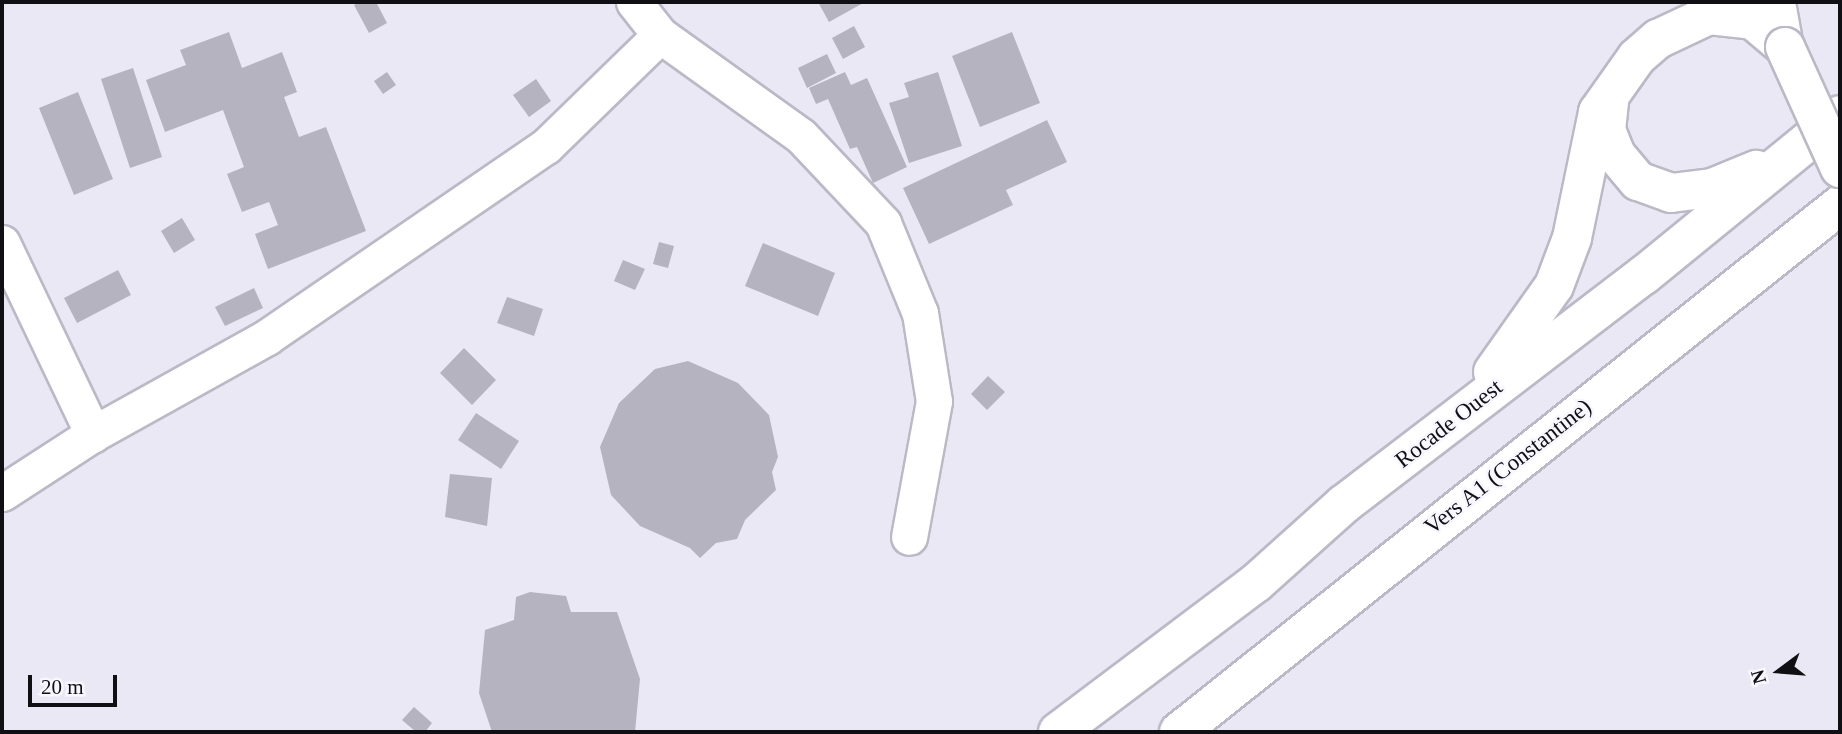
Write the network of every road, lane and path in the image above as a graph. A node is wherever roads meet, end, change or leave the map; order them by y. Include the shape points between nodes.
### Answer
1 (634, 2) edge
2 (1777, 2) edge
3 (1722, 9) edge
4 (660, 35) junction
5 (1785, 47) junction
6 (1615, 83) junction
7 (1840, 116) edge
8 (1798, 148) junction
9 (1840, 168) edge
10 (1840, 205) edge
11 (2, 243) edge
12 (1445, 430) junction
13 (93, 434) junction
14 (2, 493) edge
15 (909, 537) dead end
16 (1058, 732) edge
17 (1179, 732) edge

1 - 4 street
2 - 5 street
3 - 5 highway via 1753,20
3 - 6 highway via 1658,39
4 - 13 street via 546,146 267,337
4 - 15 street via 801,136 883,223 919,313 934,401
5 - 9 highway, bridge
6 - 8 highway via 1606,130 1616,155 1638,181 1671,193 1712,188
6 - 12 highway via 1598,113 1572,238 1554,286
7 - 8 highway, Rocade Ouest
8 - 12 highway, Rocade Ouest
10 - 17 highway, Vers A1 (Constantine)
11 - 13 street
12 - 16 highway, Rocade Ouest via 1344,504 1256,583
13 - 14 street

